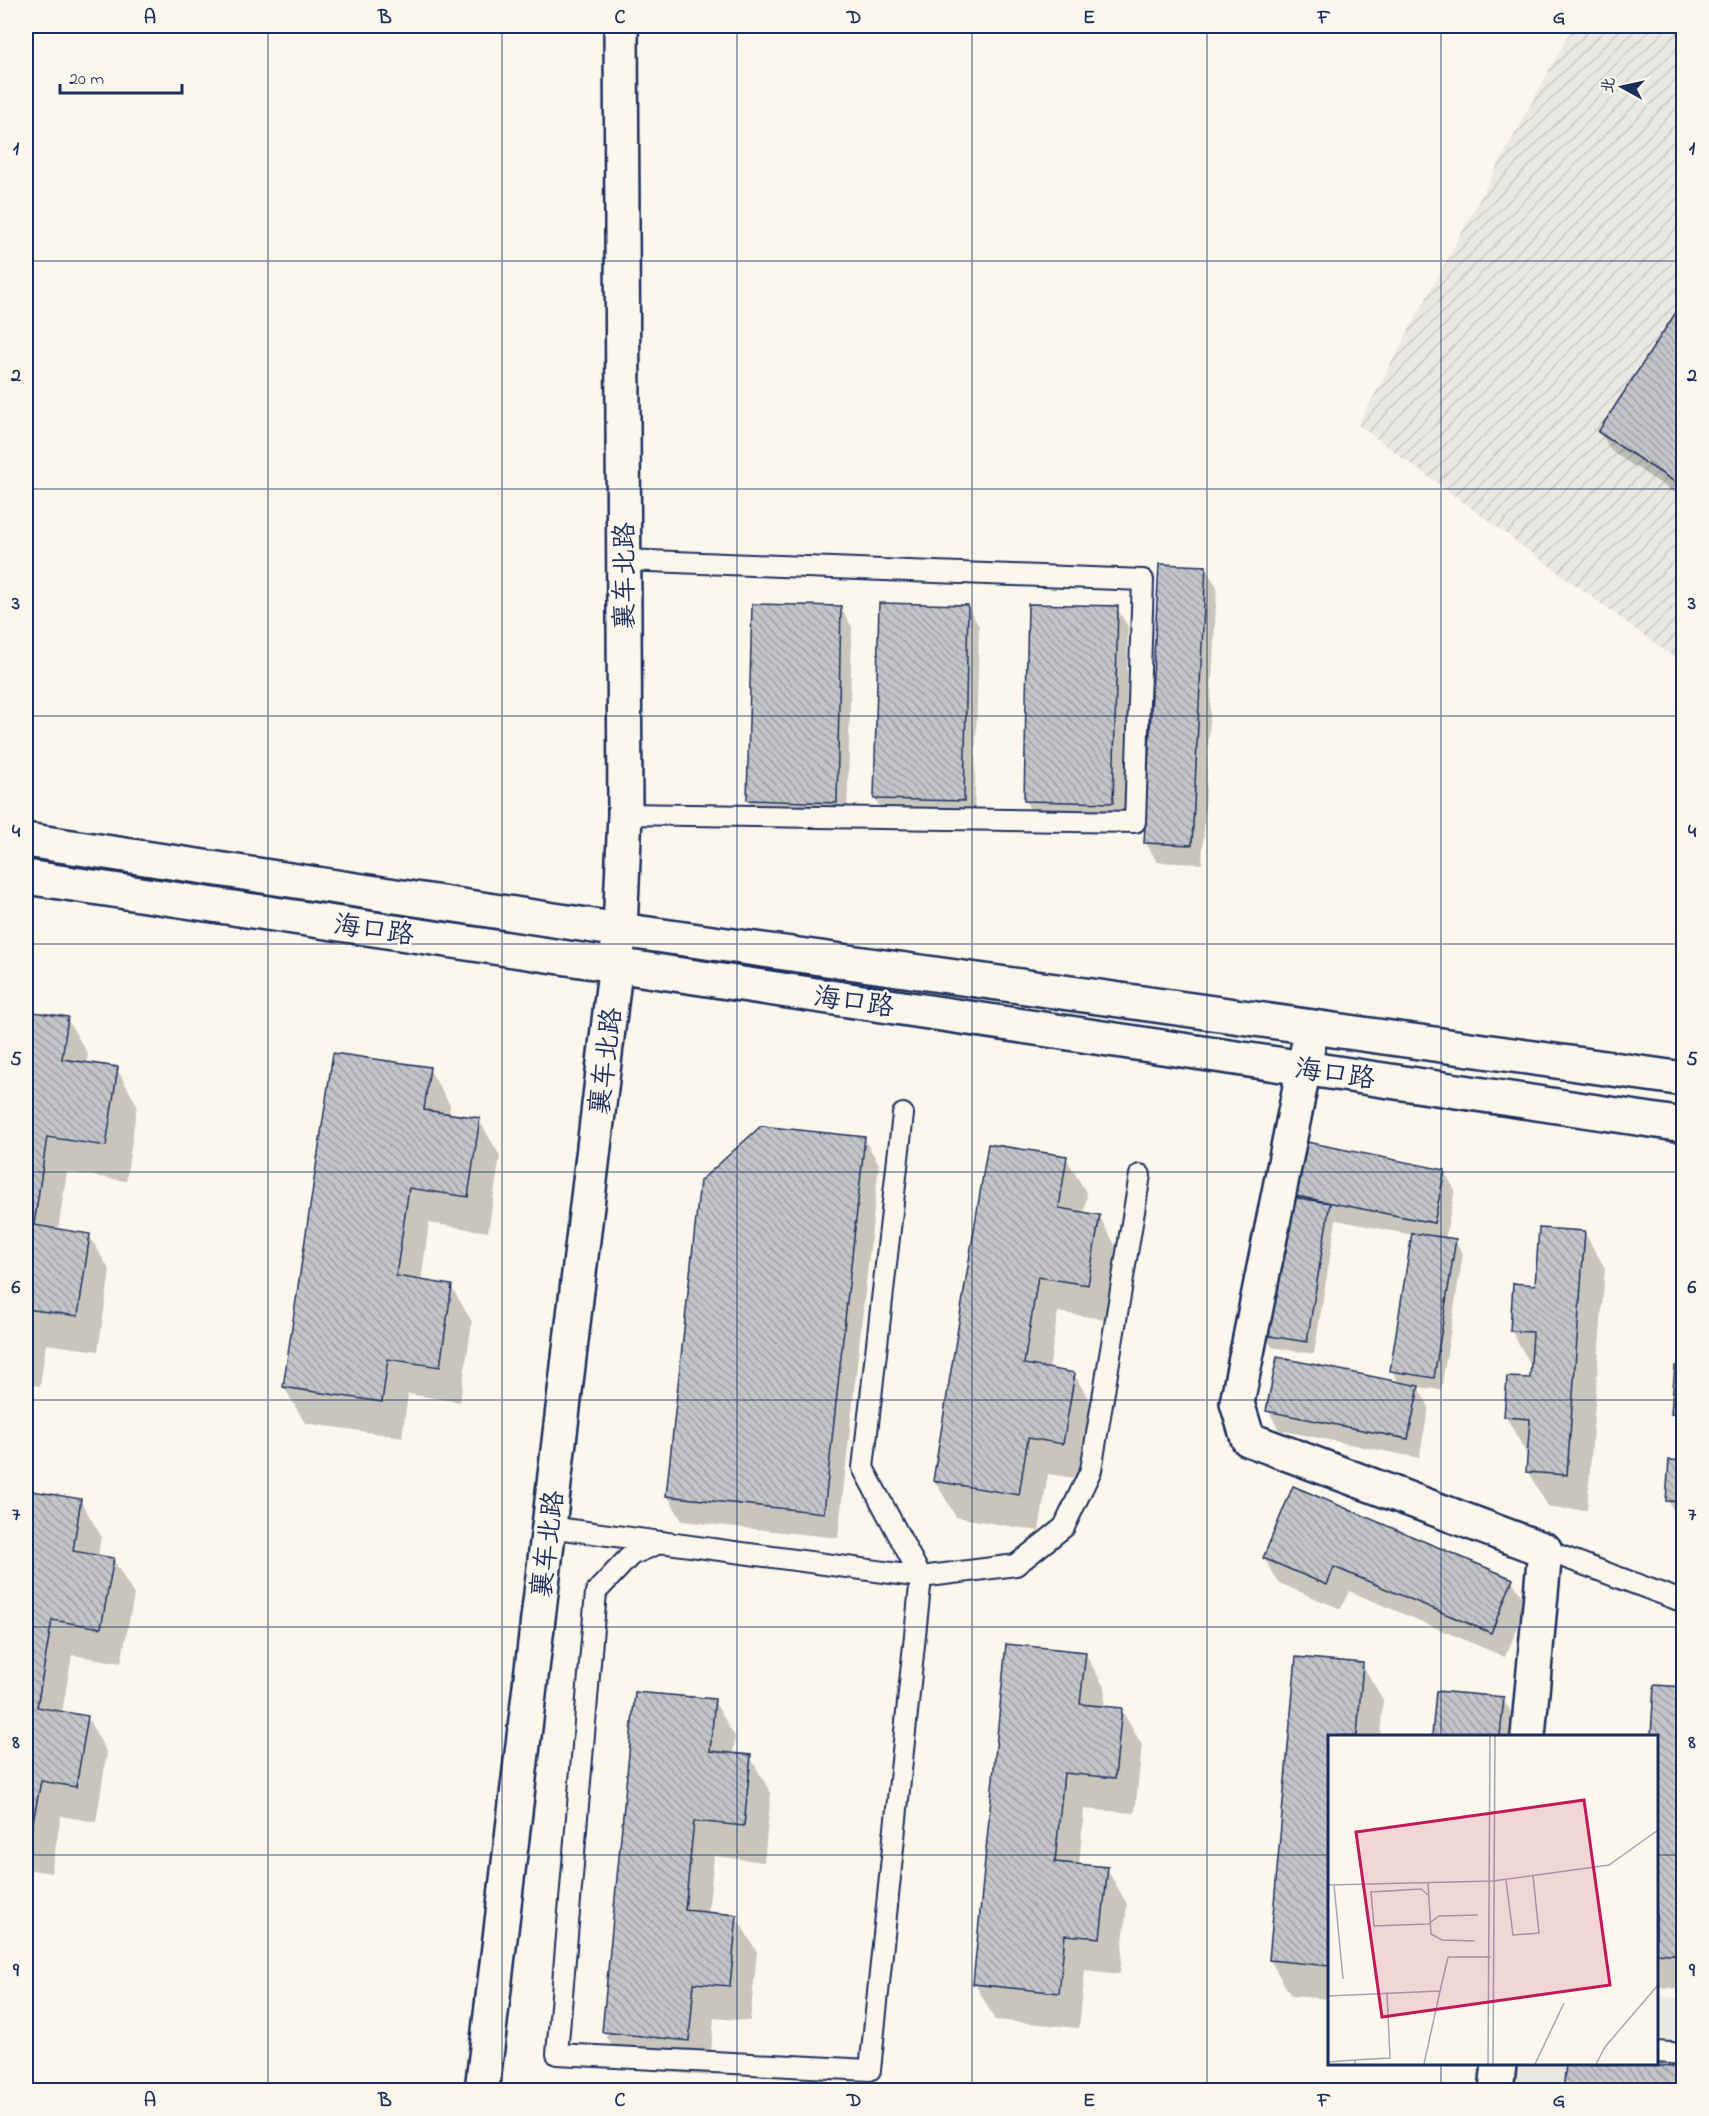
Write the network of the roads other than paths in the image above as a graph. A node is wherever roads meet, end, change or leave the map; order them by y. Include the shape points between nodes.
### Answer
1 (621, 26) edge
2 (624, 560) junction
3 (625, 814) junction
4 (26, 840) edge
5 (26, 877) edge
6 (620, 930) junction
7 (616, 966) junction
8 (1312, 1027) junction
9 (1303, 1068) junction
10 (1683, 1079) edge
11 (903, 1114) dead end
12 (1683, 1125) edge
13 (1140, 1175) dead end
14 (549, 1527) junction
15 (662, 1542) junction
16 (1545, 1550) junction
17 (921, 1577) junction
18 (1683, 1602) edge
19 (1528, 1735) edge
20 (1658, 2052) edge
21 (1683, 2054) edge
22 (1499, 2065) edge
23 (482, 2091) edge
24 (1496, 2091) edge

1 - 2 street, 襄车北路
2 - 3 street, 襄车北路
2 - 3 lane via 1143,580 1135,822
3 - 6 street, 襄车北路
4 - 6 street, 海口路
5 - 7 street, 海口路
6 - 7 street, 襄车北路
6 - 8 street, 海口路
7 - 9 street, 海口路
7 - 14 street, 襄车北路
8 - 9 street
8 - 10 street, 海口路
9 - 12 street, 海口路
9 - 16 street via 1237,1403 1248,1439
11 - 17 lane via 863,1468
13 - 17 lane via 1091,1470 1064,1527 1016,1565
14 - 15 lane
14 - 23 street, 襄车北路
15 - 17 lane
15 - 17 lane via 631,1555 596,1592 557,2054 870,2070
16 - 18 lane
16 - 19 street
20 - 21 lane
22 - 24 street

